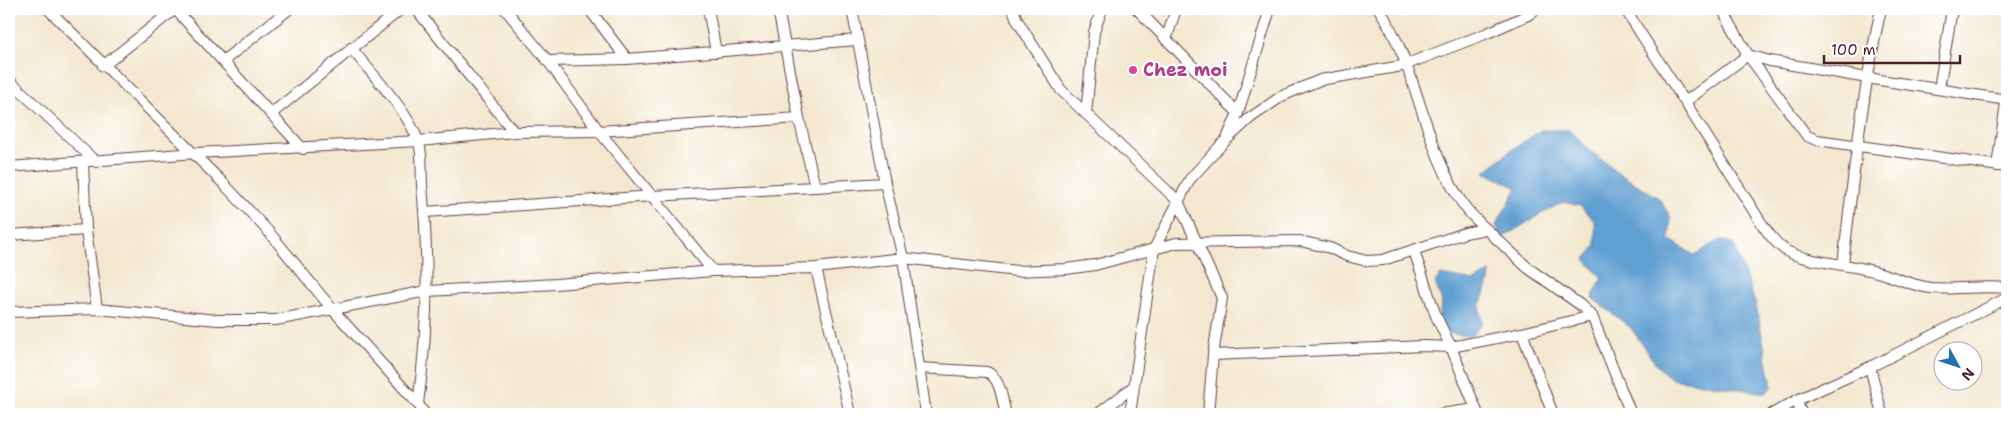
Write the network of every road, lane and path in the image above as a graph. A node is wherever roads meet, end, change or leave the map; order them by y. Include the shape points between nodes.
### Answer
1 (48, 9) edge
2 (175, 9) edge
3 (288, 9) edge
4 (401, 9) edge
5 (416, 9) edge
6 (505, 9) edge
7 (589, 9) edge
8 (708, 9) edge
9 (778, 9) edge
10 (852, 9) edge
11 (1013, 9) edge
12 (1102, 9) edge
13 (1137, 9) edge
14 (1176, 9) edge
15 (1270, 9) edge
16 (1379, 9) edge
17 (1536, 9) edge
18 (1625, 9) edge
19 (1722, 9) edge
20 (1881, 9) edge
21 (1952, 9) edge
22 (857, 40) junction
23 (1166, 40) junction
24 (785, 47) junction
25 (351, 48) junction
26 (716, 52) junction
27 (1748, 54) junction
28 (627, 59) junction
29 (223, 61) junction
30 (548, 61) junction
31 (1407, 64) junction
32 (103, 66) junction
33 (1867, 78) junction
34 (9, 80) edge
35 (1939, 90) junction
36 (2007, 98) edge
37 (1685, 102) junction
38 (1238, 113) junction
39 (271, 114) junction
40 (1086, 114) junction
41 (799, 118) junction
42 (599, 131) junction
43 (514, 132) junction
44 (419, 141) junction
45 (1224, 142) junction
46 (1857, 144) junction
47 (303, 149) junction
48 (196, 153) junction
49 (83, 162) junction
50 (96, 162) junction
51 (2002, 166) edge
52 (9, 167) edge
53 (885, 183) junction
54 (815, 187) junction
55 (652, 196) junction
56 (1178, 201) junction
57 (425, 212) junction
58 (1486, 229) junction
59 (86, 230) junction
60 (9, 235) edge
61 (1198, 243) junction
62 (1154, 249) junction
63 (1414, 251) junction
64 (903, 258) junction
65 (1842, 264) junction
66 (816, 268) junction
67 (713, 271) junction
68 (2007, 288) edge
69 (426, 291) junction
70 (2007, 298) edge
71 (97, 310) junction
72 (333, 310) junction
73 (9, 312) edge
74 (1592, 316) junction
75 (1522, 333) junction
76 (1451, 347) junction
77 (1213, 355) junction
78 (1870, 367) junction
79 (920, 368) junction
80 (1133, 387) junction
81 (1797, 400) junction
82 (418, 404) junction
83 (1477, 412) edge
84 (424, 414) edge
85 (850, 414) edge
86 (926, 414) edge
87 (1006, 414) edge
88 (1098, 414) edge
89 (1130, 414) edge
90 (1208, 414) edge
91 (1440, 414) edge
92 (1553, 414) edge
93 (1630, 414) edge
94 (1772, 414) edge
95 (1801, 414) edge
96 (1882, 414) edge

1 - 32 street
2 - 29 street
2 - 32 street
3 - 29 street
4 - 25 street
5 - 43 street
6 - 30 street
7 - 28 street
8 - 26 street
9 - 24 street
10 - 22 street
11 - 40 street via 1050,76
12 - 40 street via 1094,32
13 - 23 street
14 - 23 street
15 - 38 street
16 - 31 street via 1400,44
17 - 31 street via 1528,16 1486,34
18 - 37 street
19 - 27 street
20 - 33 street
21 - 35 street
22 - 24 street
22 - 53 street
23 - 38 street
24 - 26 street
24 - 41 street
25 - 39 street
25 - 44 street via 408,120
26 - 28 street
27 - 33 street
27 - 37 street
27 - 46 street via 1807,136
28 - 30 street
29 - 39 street
30 - 42 street
31 - 45 street via 1320,80 1282,96 1250,118
31 - 58 street via 1452,185 1465,208
32 - 48 street
33 - 35 street
33 - 46 street
34 - 50 street
35 - 36 street
36 - 51 street
37 - 65 street via 1771,237 1794,254
38 - 45 street
39 - 47 street
40 - 56 street
41 - 42 street
41 - 54 street
42 - 43 street
42 - 55 street
43 - 44 street
44 - 47 street
44 - 57 street
45 - 56 street via 1190,180
46 - 51 street
46 - 65 street
47 - 48 street
48 - 50 street
48 - 72 street via 268,231
49 - 50 street
49 - 52 street
49 - 59 street
53 - 54 street
53 - 64 street
54 - 55 street
55 - 57 street
55 - 67 street
56 - 61 street
56 - 62 street
57 - 69 street
58 - 63 street
58 - 74 street via 1528,268
59 - 60 street
59 - 71 street
61 - 62 street via 1176,243
61 - 63 street via 1300,241 1367,261
61 - 77 street via 1222,298
62 - 64 street via 1095,265 1066,269 1017,270
62 - 80 street
63 - 76 street via 1436,316
64 - 66 street
64 - 79 street
65 - 68 street via 1880,272 1918,286
66 - 67 street
66 - 85 street
67 - 69 street
69 - 72 street
69 - 82 street via 424,358
70 - 78 street
71 - 72 street via 218,320 276,320
71 - 73 street
72 - 82 street
74 - 75 street
74 - 93 street
75 - 76 street
75 - 92 street
76 - 77 street
76 - 83 street
77 - 90 street
78 - 81 street
78 - 96 street
79 - 86 street
79 - 87 street via 992,374
80 - 88 street
80 - 89 street
81 - 94 street
81 - 95 street
82 - 84 street
83 - 91 street

